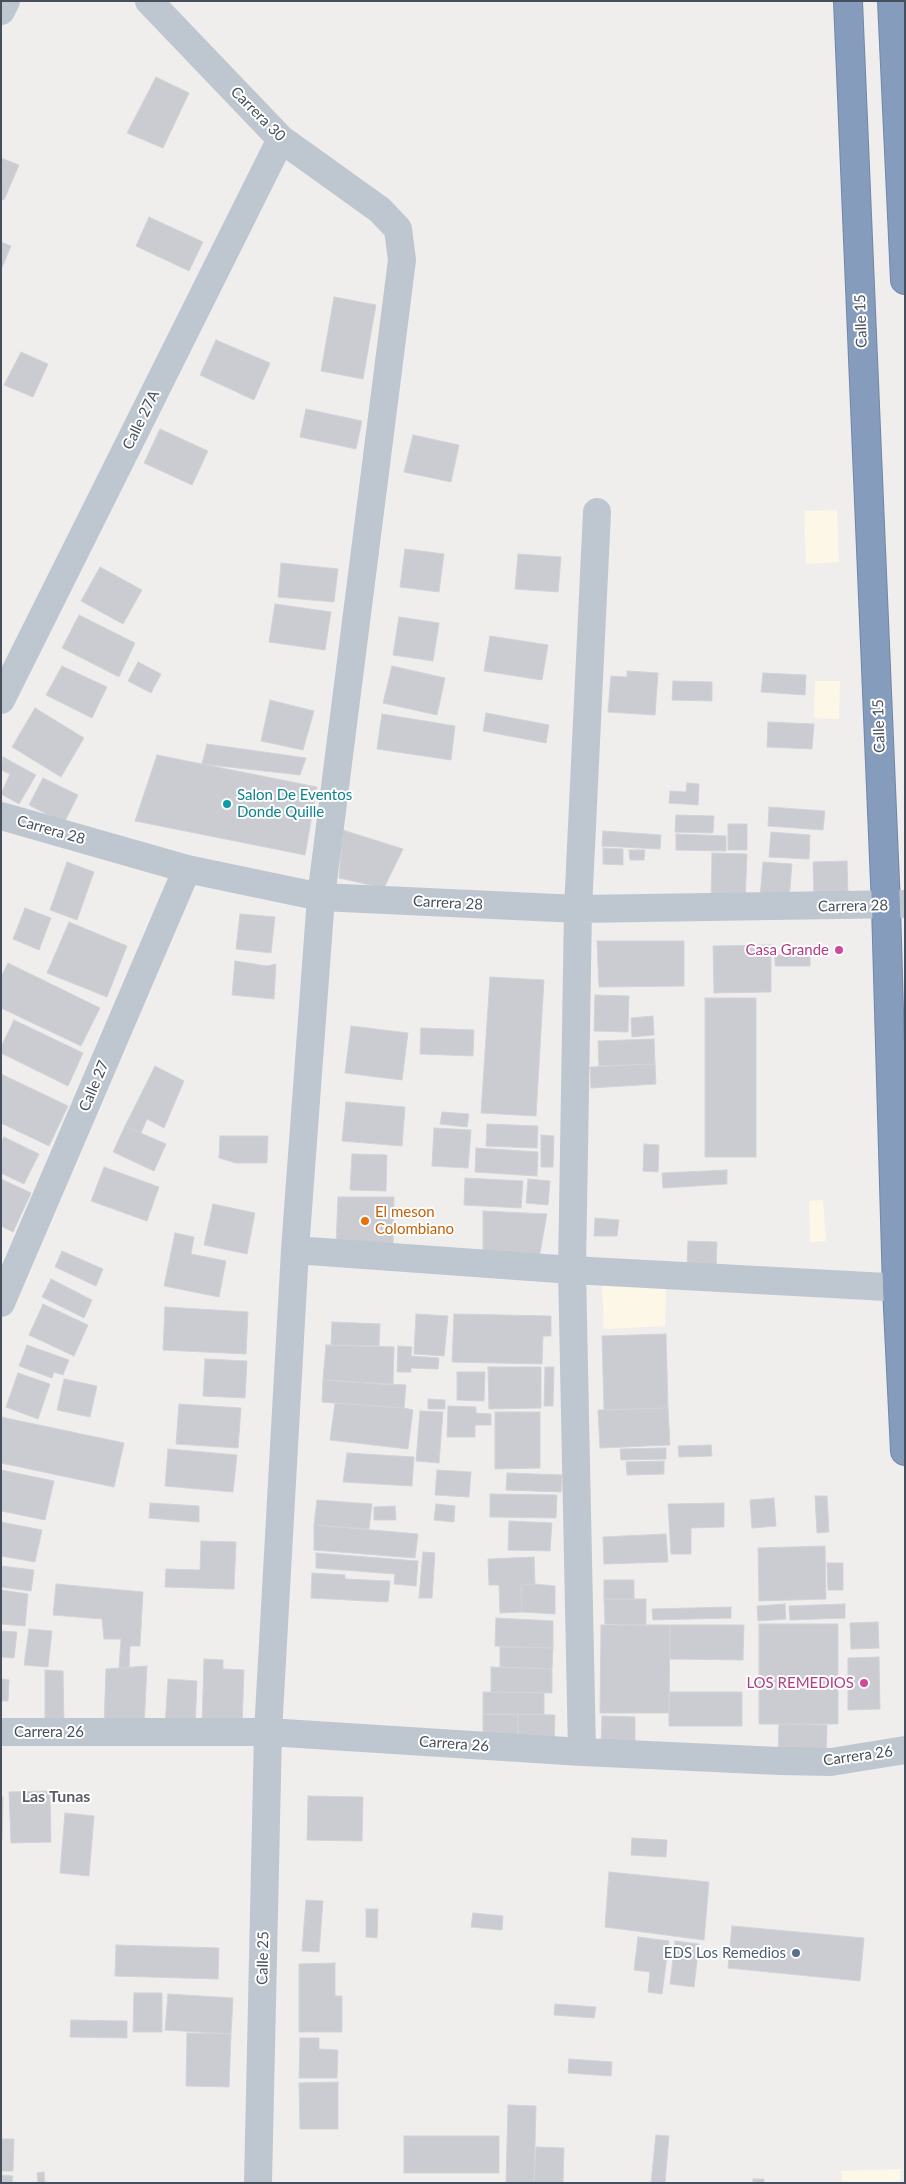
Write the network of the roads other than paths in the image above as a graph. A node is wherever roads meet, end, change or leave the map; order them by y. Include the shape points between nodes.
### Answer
1 (6, 1) edge
2 (149, 1) edge
3 (848, 1) edge
4 (892, 1) edge
5 (1, 11) edge
6 (281, 139) junction
7 (905, 280) edge
8 (597, 512) dead end
9 (1, 700) edge
10 (1, 816) edge
11 (187, 869) junction
12 (321, 897) junction
13 (896, 905) edge
14 (578, 910) junction
15 (295, 1250) junction
16 (572, 1270) junction
17 (901, 1288) edge
18 (1, 1303) edge
19 (905, 1451) edge
20 (1, 1732) edge
21 (268, 1732) junction
22 (905, 1750) edge
23 (582, 1752) junction
24 (258, 2183) edge

1 - 5 street
2 - 6 street, Carrera 30
3 - 13 highway, Calle 15
4 - 7 highway
6 - 9 street, Calle 27A
6 - 12 street, Carrera 30 via 380,210 398,229 402,260
8 - 14 street
10 - 11 street, Carrera 28
11 - 12 street, Carrera 28
11 - 18 street, Calle 27
12 - 14 street, Carrera 28
12 - 15 street, Calle 25
13 - 14 street, Carrera 28
13 - 17 highway, Calle 15
14 - 16 street
15 - 16 street
15 - 21 street, Calle 25
16 - 17 street
16 - 23 street
17 - 19 highway, Calle 15
20 - 21 street, Carrera 26
21 - 23 street, Carrera 26
21 - 24 street, Calle 25
22 - 23 street, Carrera 26 via 831,1762

